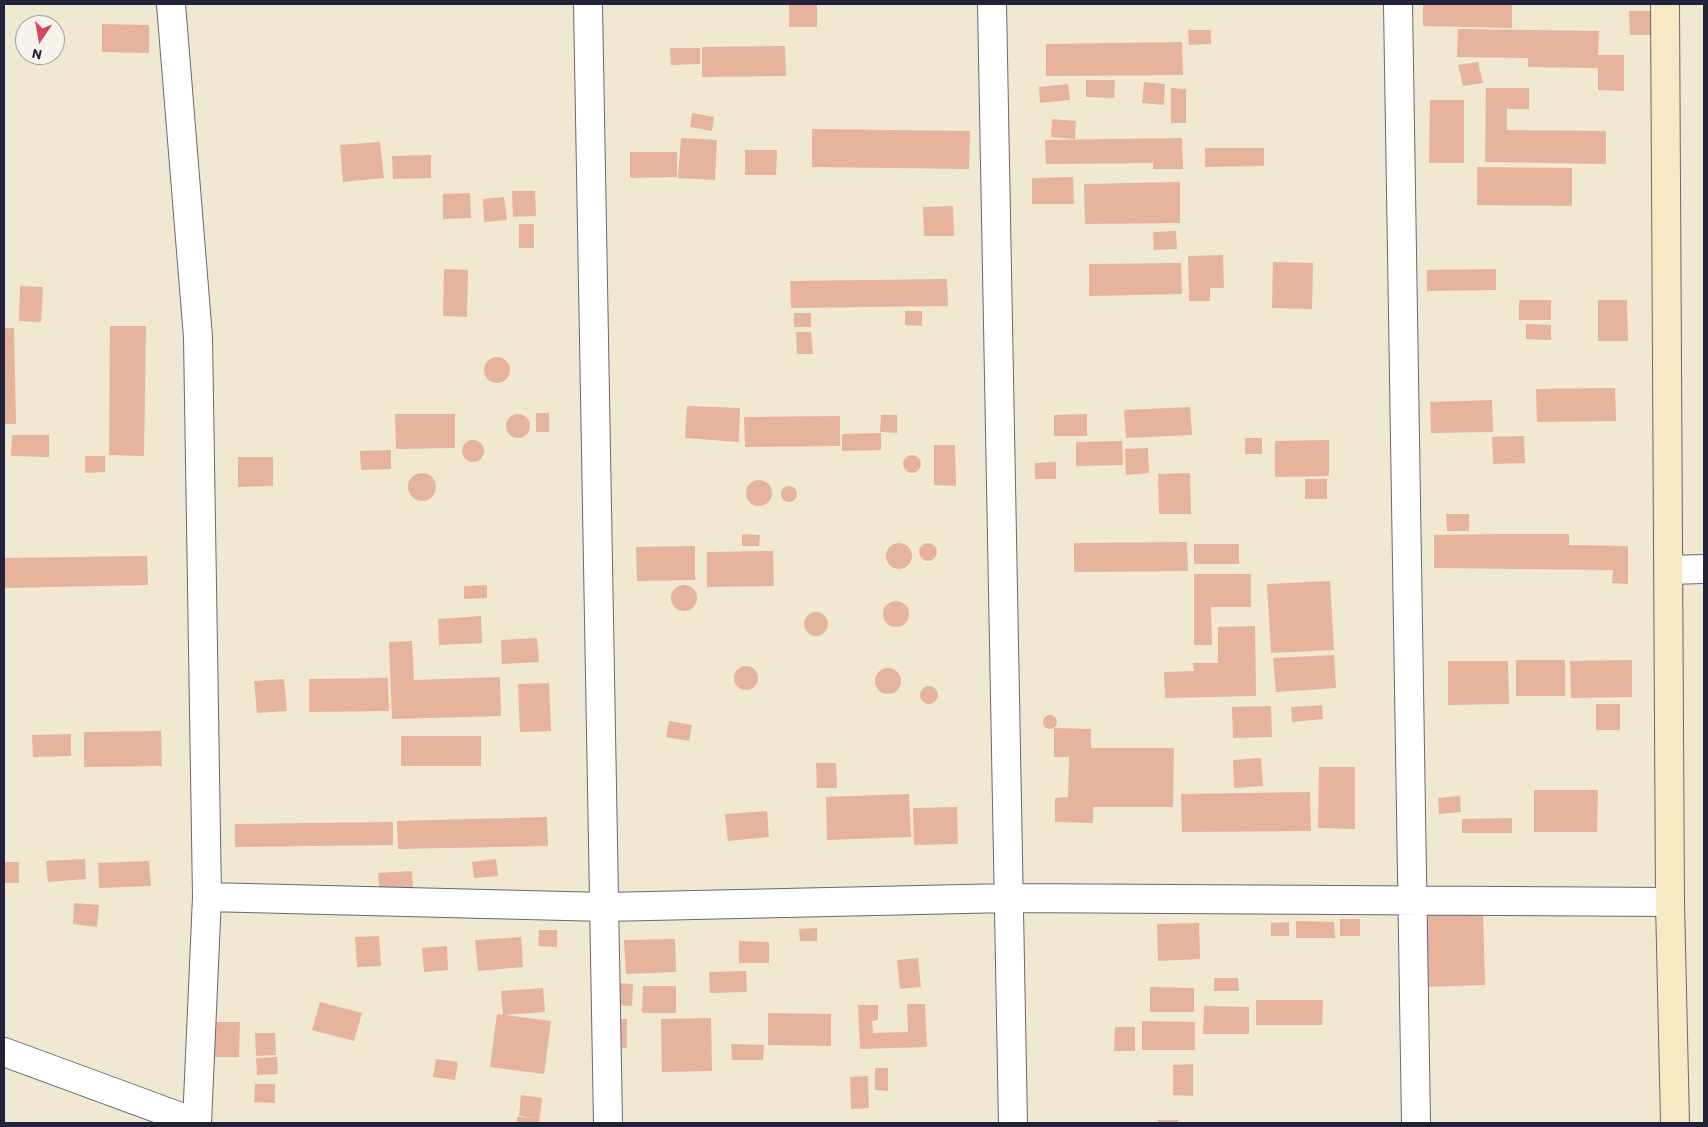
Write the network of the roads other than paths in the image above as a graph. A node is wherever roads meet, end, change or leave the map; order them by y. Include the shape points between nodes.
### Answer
1 (171, 4) edge
2 (588, 4) edge
3 (992, 4) edge
4 (1398, 4) edge
5 (1665, 4) edge
6 (1704, 569) edge
7 (1669, 570) junction
8 (207, 897) junction
9 (1009, 898) junction
10 (1413, 900) junction
11 (1670, 902) junction
12 (604, 907) junction
13 (4, 1052) edge
14 (197, 1123) edge
15 (608, 1123) edge
16 (1013, 1123) edge
17 (1416, 1123) edge
18 (1675, 1123) edge

1 - 8 street via 198,337
2 - 12 street
3 - 9 street
4 - 10 street
5 - 7 street
6 - 7 street
7 - 11 street
8 - 12 street
8 - 14 street
9 - 10 street
9 - 12 street
9 - 16 street
10 - 11 street
10 - 17 street
11 - 18 street
12 - 15 street
13 - 14 street

